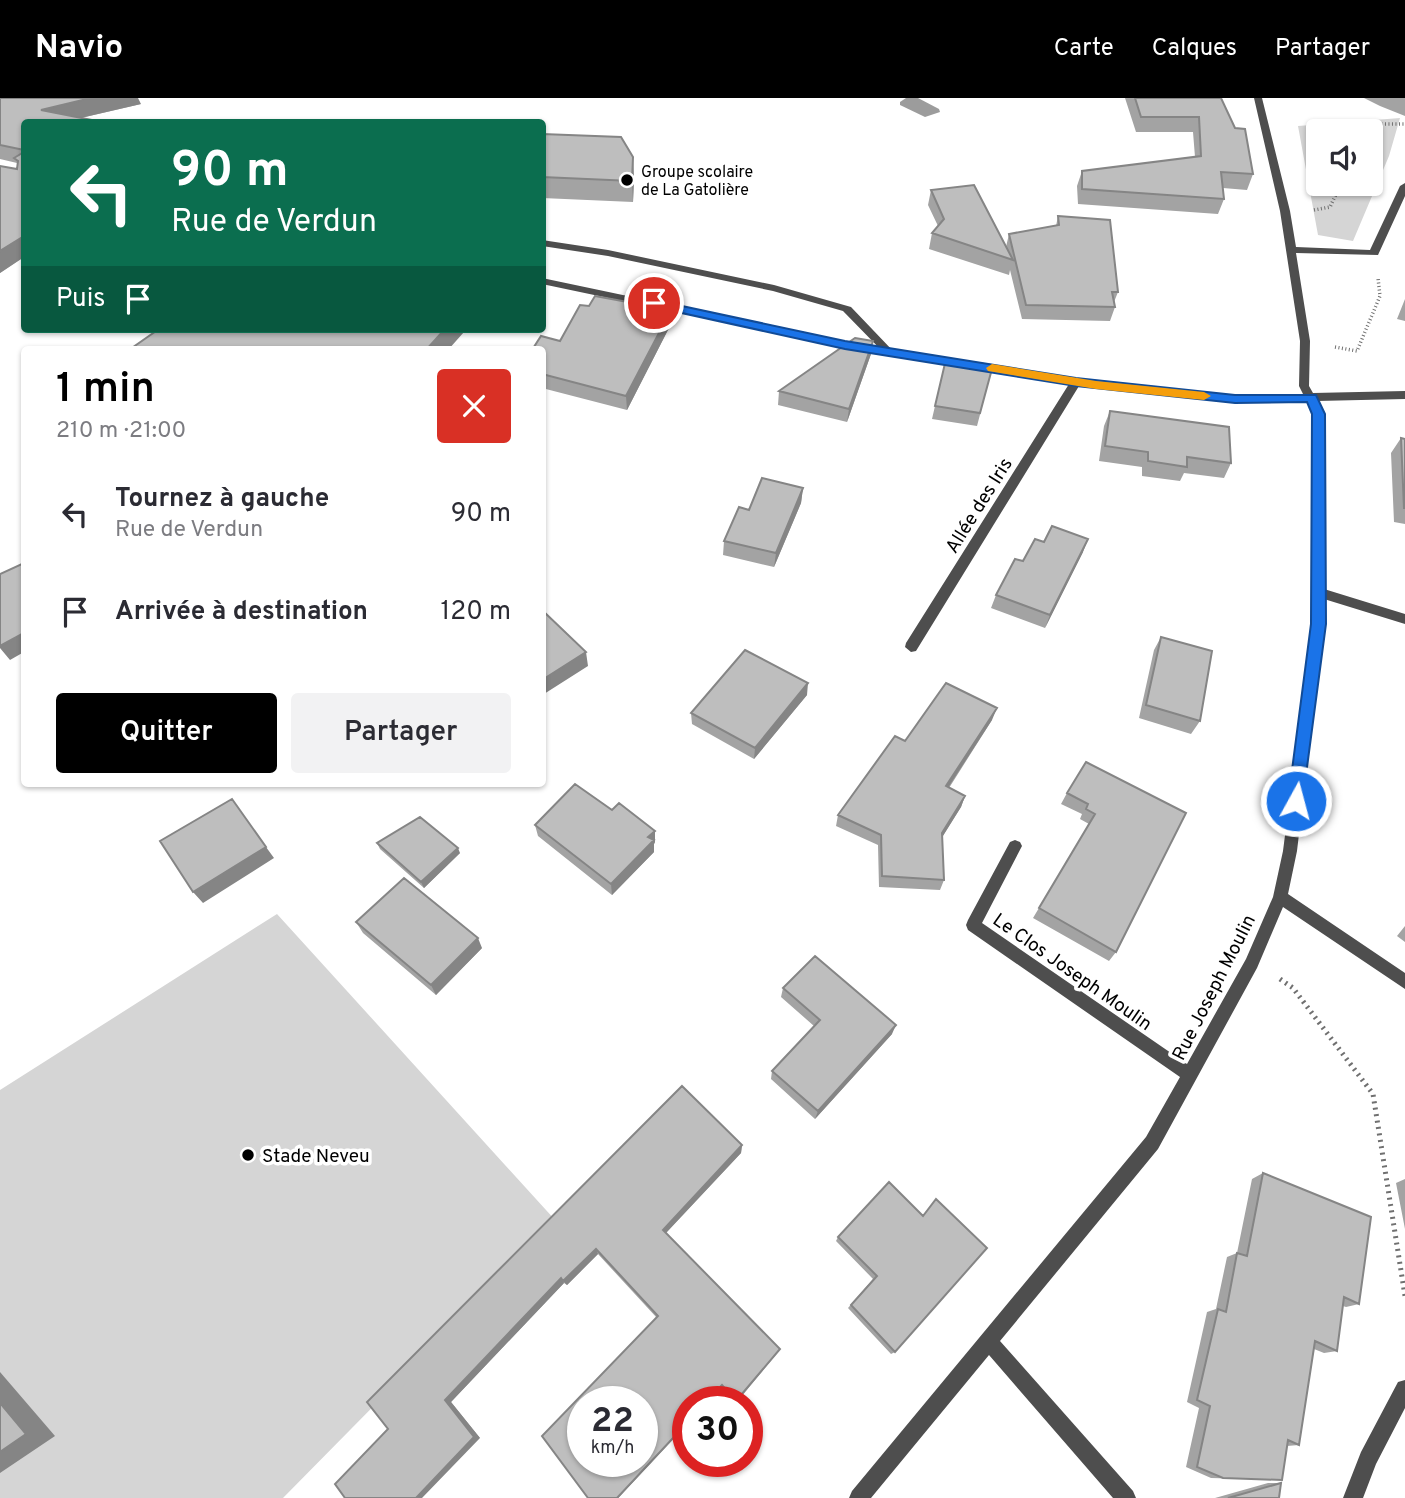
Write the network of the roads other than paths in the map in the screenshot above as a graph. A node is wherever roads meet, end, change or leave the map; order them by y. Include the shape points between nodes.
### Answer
1 (1258, 98) edge
2 (1405, 186) edge
3 (546, 244) edge
4 (1290, 250) junction
5 (546, 282) edge
6 (889, 352) junction
7 (1076, 382) junction
8 (1405, 395) edge
9 (1311, 398) junction
10 (1317, 592) junction
11 (1405, 619) edge
12 (911, 648) dead end
13 (1015, 846) dead end
14 (1280, 897) junction
15 (1405, 982) edge
16 (1190, 1075) junction
17 (989, 1342) junction
18 (1405, 1390) edge
19 (859, 1498) edge
20 (1126, 1498) edge
21 (1353, 1498) edge

1 - 4 street, Rue Joseph Moulin
2 - 4 street via 1374,253
3 - 6 street via 774,288 847,309
4 - 9 street, Rue Joseph Moulin via 1305,341 1304,386
5 - 6 street
6 - 7 street
7 - 9 street via 1235,399
7 - 12 street, Allée des Iris
8 - 9 street
9 - 10 street, Rue Joseph Moulin via 1319,414
10 - 11 street
10 - 14 street, Rue Joseph Moulin via 1318,624 1290,851
13 - 16 street, Le Clos Joseph Moulin via 973,925
14 - 15 street
14 - 16 street, Rue Joseph Moulin via 1252,963
16 - 17 street, Rue Joseph Moulin via 1152,1143
17 - 19 street, Rue Joseph Moulin
17 - 20 street
18 - 21 street

